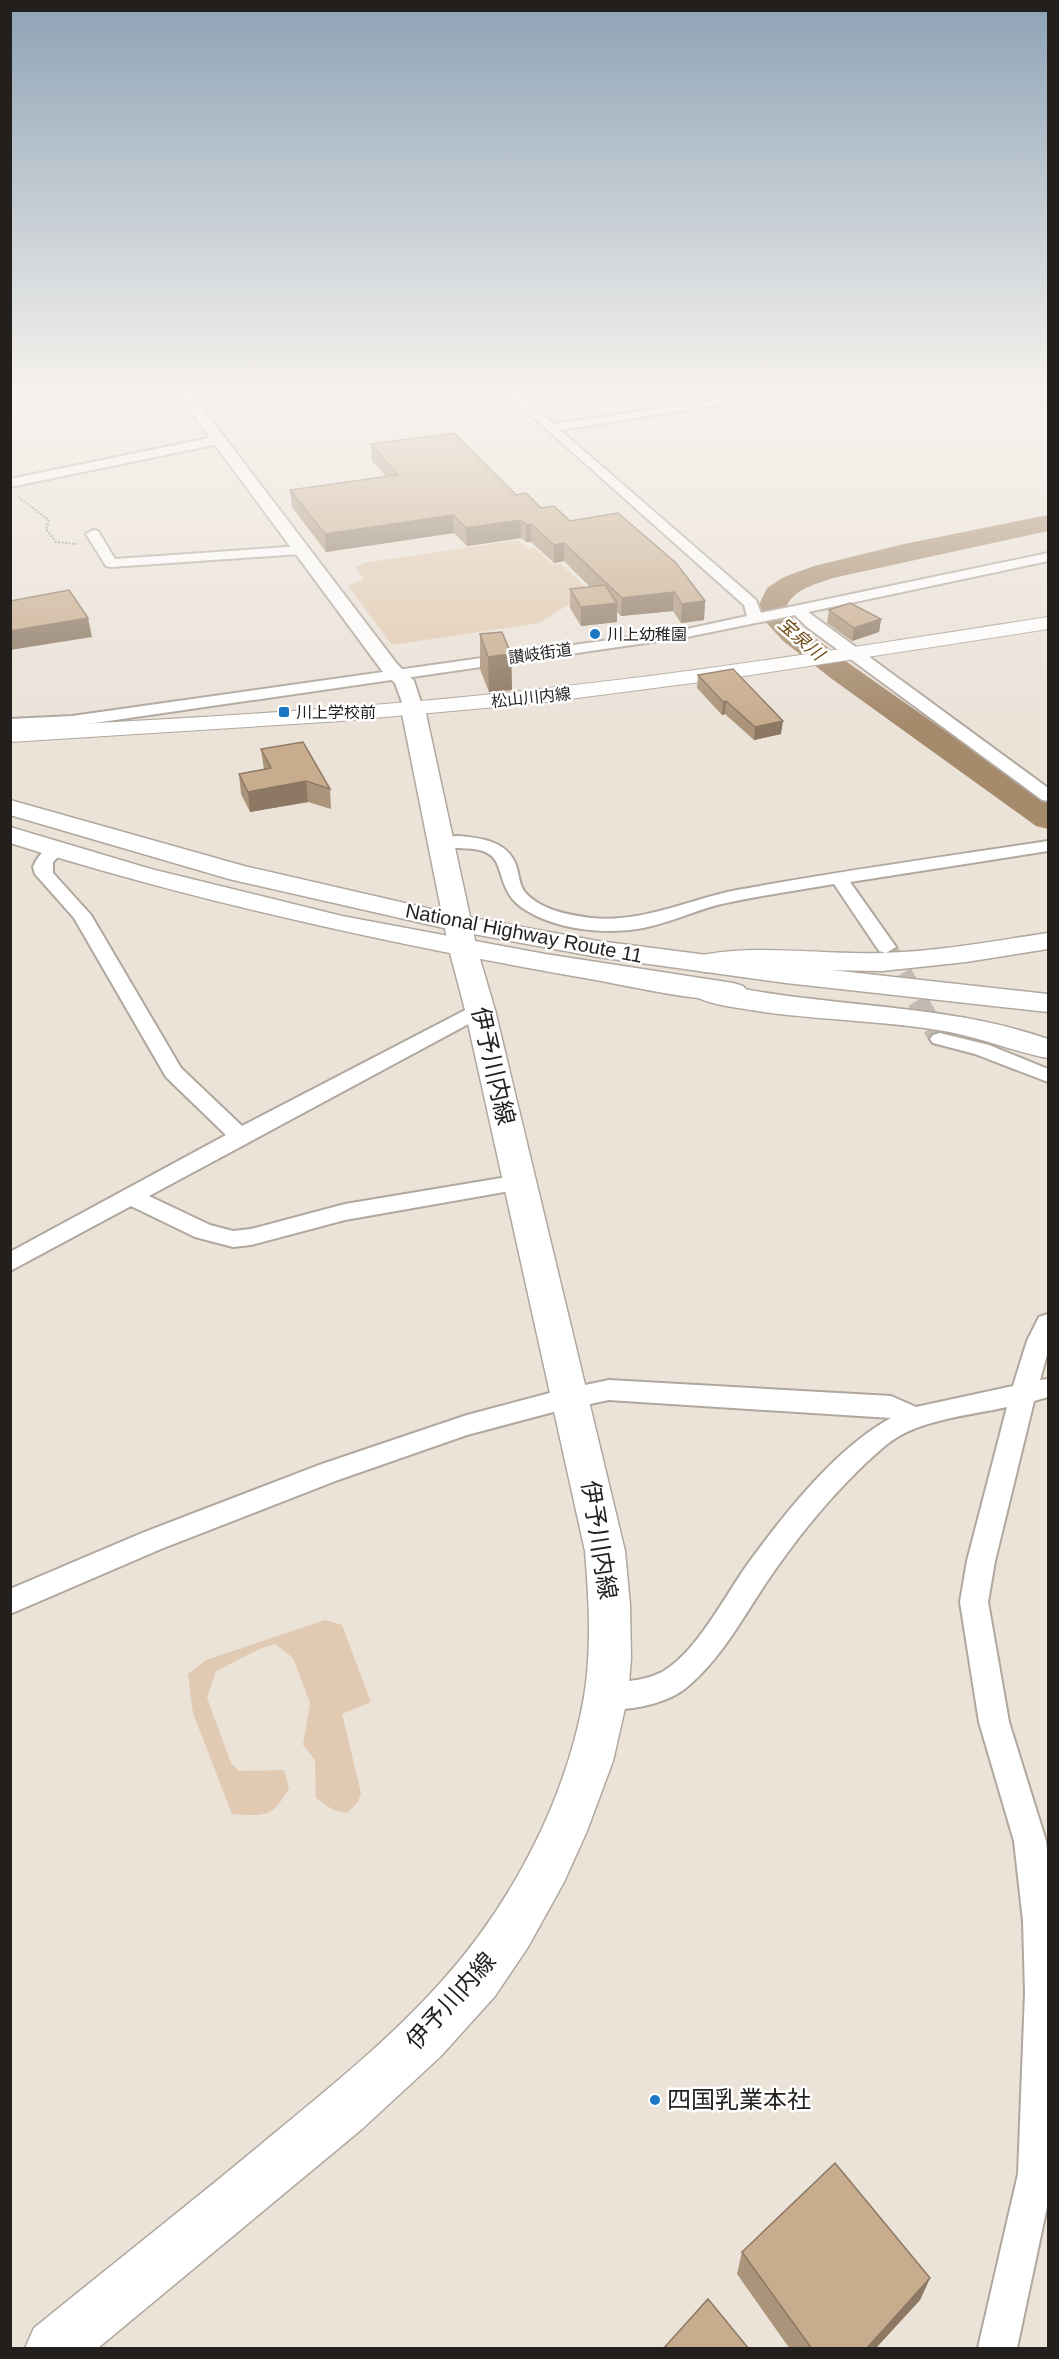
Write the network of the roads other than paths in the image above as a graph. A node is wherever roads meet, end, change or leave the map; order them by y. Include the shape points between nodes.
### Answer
1 (265, 502) edge
2 (635, 502) edge
3 (95, 539) road end
4 (301, 550) junction
5 (1042, 558) edge
6 (1048, 569) edge
7 (797, 611) junction
8 (758, 619) junction
9 (1048, 623) edge
10 (849, 653) junction
11 (396, 673) junction
12 (413, 709) junction
13 (10, 724) edge
14 (73, 726) junction
15 (10, 735) edge
16 (1048, 795) edge
17 (10, 807) edge
18 (10, 835) edge
19 (442, 842) junction
20 (1048, 846) edge
21 (56, 850) junction
22 (839, 879) junction
23 (460, 936) junction
24 (1048, 941) edge
25 (886, 947) tunnel mouth
26 (703, 976) junction
27 (1048, 1003) edge
28 (480, 1010) junction
29 (1048, 1022) edge
30 (940, 1039) dead end
31 (1048, 1049) edge
32 (1048, 1076) edge
33 (240, 1136) junction
34 (519, 1183) junction
35 (132, 1197) junction
36 (10, 1263) edge
37 (1048, 1323) edge
38 (1036, 1391) edge
39 (571, 1397) junction
40 (913, 1418) junction
41 (10, 1602) edge
42 (606, 1697) junction
43 (54, 2349) edge
44 (998, 2349) edge

1 - 4 street
2 - 8 street via 748,601
3 - 4 street via 111,563
4 - 11 street
5 - 6 street
5 - 7 street, 讃岐街道
7 - 8 street, 讃岐街道
7 - 10 street
8 - 11 street, 讃岐街道 via 687,633
9 - 10 main road, 松山川内線
10 - 12 main road, 松山川内線 via 646,684
10 - 16 street
11 - 12 street via 404,681
11 - 14 street, 讃岐街道
12 - 14 main road, 松山川内線
12 - 19 main road, 伊予川内線
13 - 14 street, 讃岐街道
14 - 15 main road, 松山川内線
17 - 23 main road, National Highway Route 11
18 - 21 main road, National Highway Route 11
19 - 22 street via 480,844 496,851 506,860 512,889 539,910 557,917 616,925 653,920 716,899
19 - 23 main road, 伊予川内線
20 - 22 street
21 - 23 main road, National Highway Route 11 via 221,897
21 - 33 street via 45,860 44,874 82,915 173,1072
22 - 25 street
23 - 26 main road, National Highway Route 11
23 - 28 main road, 伊予川内線
24 - 26 main road via 882,962 748,960
26 - 27 main road, National Highway Route 11
26 - 29 main road, National Highway Route 11
26 - 31 main road via 737,1000 956,1024 1023,1039
28 - 33 street
28 - 34 main road, 伊予川内線
30 - 32 street via 982,1049
33 - 35 street
34 - 35 street via 345,1212 232,1239 203,1231
34 - 39 main road, 伊予川内線
35 - 36 street
37 - 38 street via 1039,1341
38 - 40 street
38 - 44 street via 981,1561 974,1602 994,1722 1030,1841 1040,1921 1042,1993 1036,2174
39 - 40 street via 609,1390 891,1406
39 - 41 street via 336,1467 100,1561
39 - 42 main road, 伊予川内線 via 608,1572 611,1604
40 - 42 street via 878,1437 815,1499 720,1630 674,1680 638,1695
42 - 43 main road, 伊予川内線 via 591,1757 565,1828 532,1895 485,1967 441,2018 369,2087

